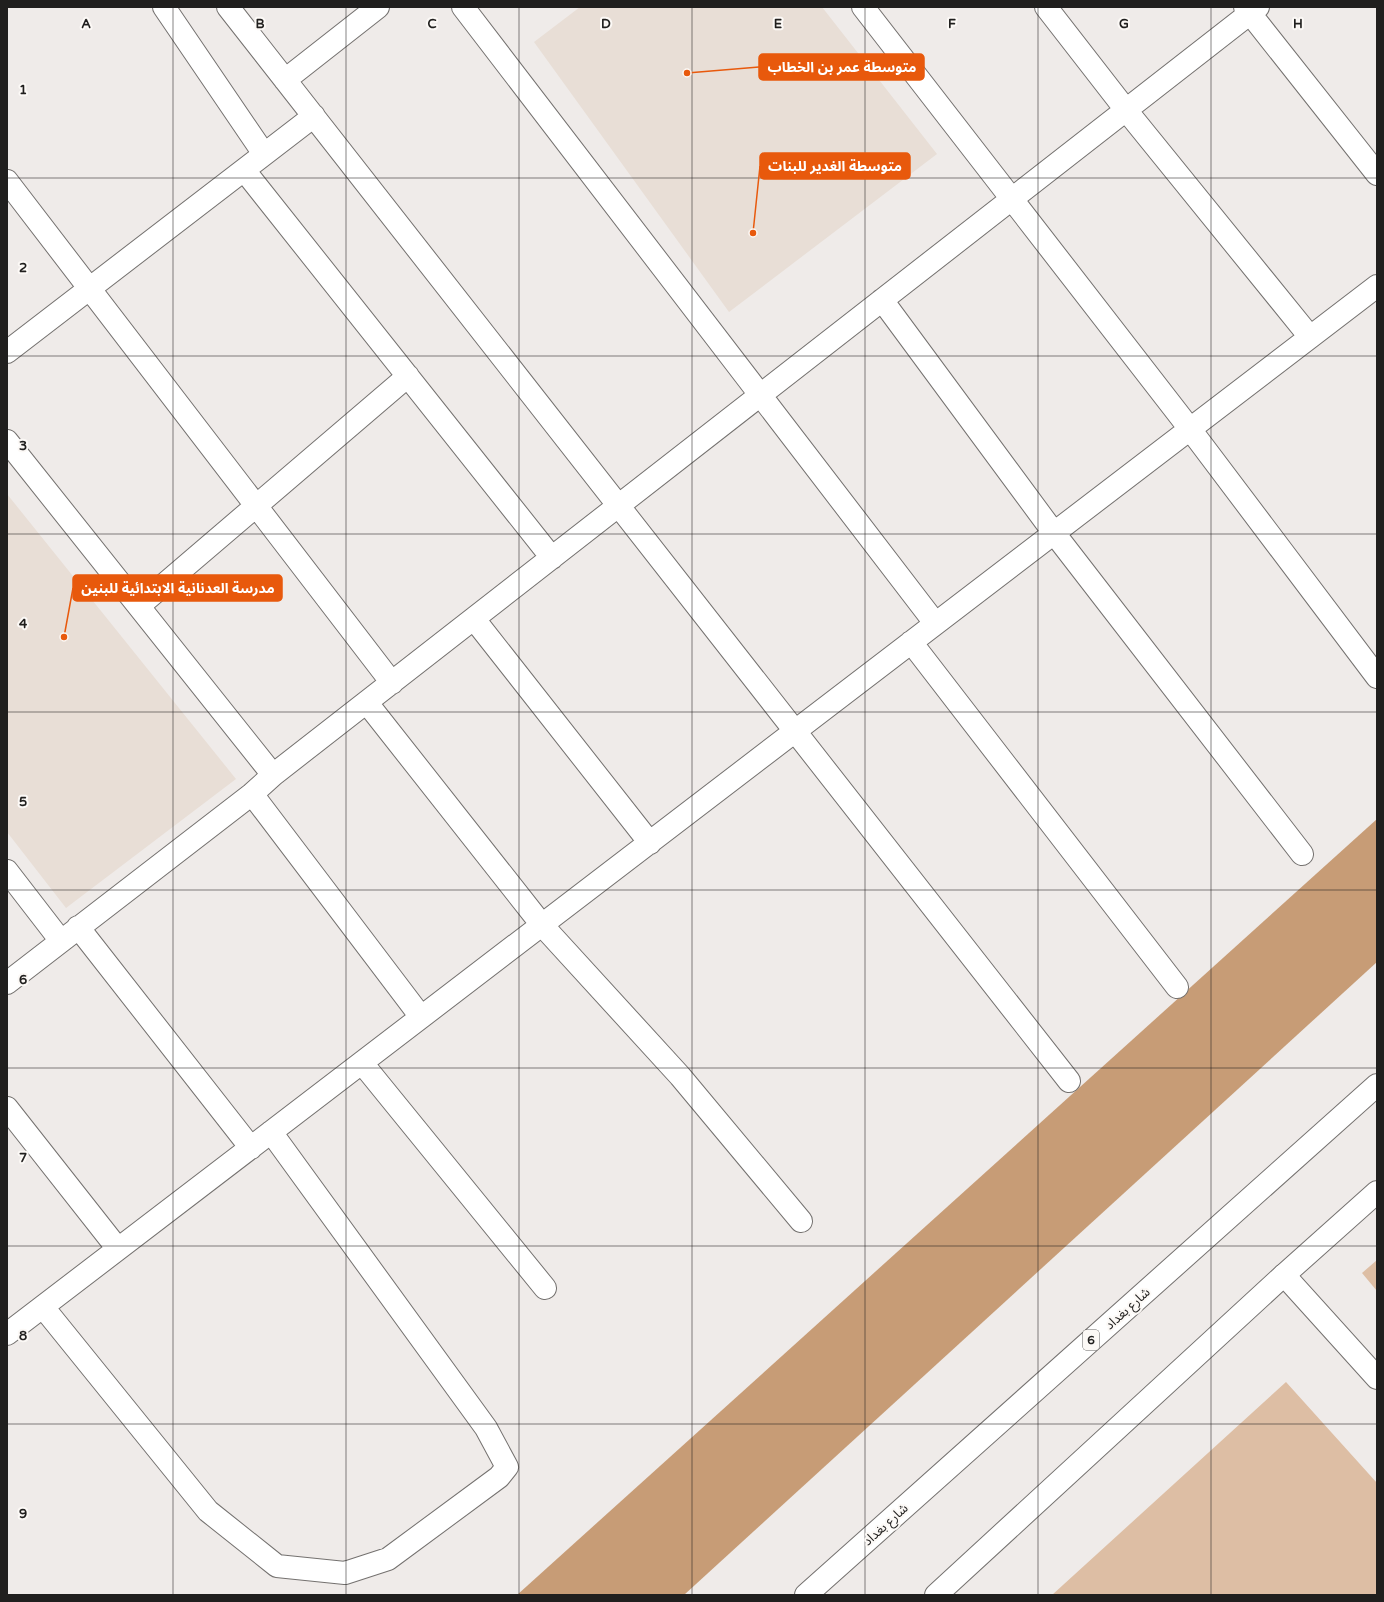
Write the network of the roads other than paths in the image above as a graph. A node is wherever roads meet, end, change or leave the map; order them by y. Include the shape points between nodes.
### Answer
1 (164, 7) edge
2 (228, 7) edge
3 (378, 7) edge
4 (462, 7) edge
5 (863, 7) edge
6 (1046, 7) edge
7 (1251, 9) edge
8 (285, 80) junction
9 (1126, 110) junction
10 (314, 116) junction
11 (264, 154) junction
12 (244, 170) junction
13 (1377, 174) edge
14 (7, 180) edge
15 (1012, 199) junction
16 (1377, 286) edge
17 (90, 288) junction
18 (882, 300) junction
19 (1310, 337) junction
20 (7, 352) edge
21 (408, 376) junction
22 (760, 395) junction
23 (1190, 429) junction
24 (7, 441) edge
25 (256, 506) junction
26 (619, 506) junction
27 (1054, 533) junction
28 (552, 558) junction
29 (139, 606) junction
30 (474, 619) junction
31 (935, 624) junction
32 (912, 642) junction
33 (1377, 677) edge
34 (392, 683) junction
35 (367, 703) junction
36 (795, 731) junction
37 (273, 776) junction
38 (252, 794) junction
39 (650, 842) junction
40 (1302, 854) dead end
41 (7, 871) edge
42 (542, 925) junction
43 (78, 927) junction
44 (61, 940) junction
45 (7, 983) edge
46 (1177, 987) dead end
47 (421, 1017) junction
48 (362, 1063) junction
49 (1069, 1081) dead end
50 (1377, 1085) edge
51 (7, 1108) edge
52 (271, 1132) junction
53 (251, 1148) junction
54 (1377, 1192) edge
55 (801, 1221) dead end
56 (118, 1249) junction
57 (1284, 1275) junction
58 (545, 1288) dead end
59 (43, 1307) junction
60 (7, 1334) edge
61 (1377, 1378) edge
62 (806, 1595) edge
63 (936, 1595) edge

1 - 11 main road
2 - 8 main road
3 - 8 main road
4 - 22 main road
5 - 15 main road
6 - 9 main road
7 - 9 main road
7 - 13 main road
8 - 10 main road
9 - 15 main road
9 - 19 main road
10 - 11 main road
10 - 26 main road
11 - 12 main road
12 - 17 main road
12 - 21 main road
14 - 17 main road
15 - 18 main road
15 - 23 main road
16 - 19 main road
17 - 20 main road
17 - 25 main road
18 - 22 main road
18 - 27 main road
19 - 23 main road
21 - 25 main road
21 - 28 main road
22 - 26 main road
22 - 31 main road
23 - 27 main road
23 - 33 main road
24 - 29 main road
25 - 29 main road
25 - 34 main road
26 - 28 main road
26 - 36 main road
27 - 31 main road
27 - 40 main road
28 - 30 main road
29 - 37 main road
30 - 34 main road
30 - 39 main road
31 - 32 main road
32 - 36 main road
32 - 46 main road
34 - 35 main road
35 - 37 main road
35 - 42 main road
36 - 39 main road
36 - 49 main road
37 - 38 main road
38 - 43 main road
38 - 47 main road
39 - 42 main road
41 - 44 main road
42 - 47 main road
42 - 55 main road via 680,1076
43 - 44 main road
43 - 53 main road
44 - 45 main road
47 - 48 main road
48 - 52 main road
48 - 58 main road
50 - 62 main road, شارع بغداد / 6
51 - 56 main road
52 - 53 main road
52 - 59 main road via 486,1428 507,1467 500,1477 388,1559 345,1573 277,1566 208,1511
53 - 56 main road
54 - 57 main road
56 - 59 main road
57 - 61 main road
57 - 63 main road
59 - 60 main road

